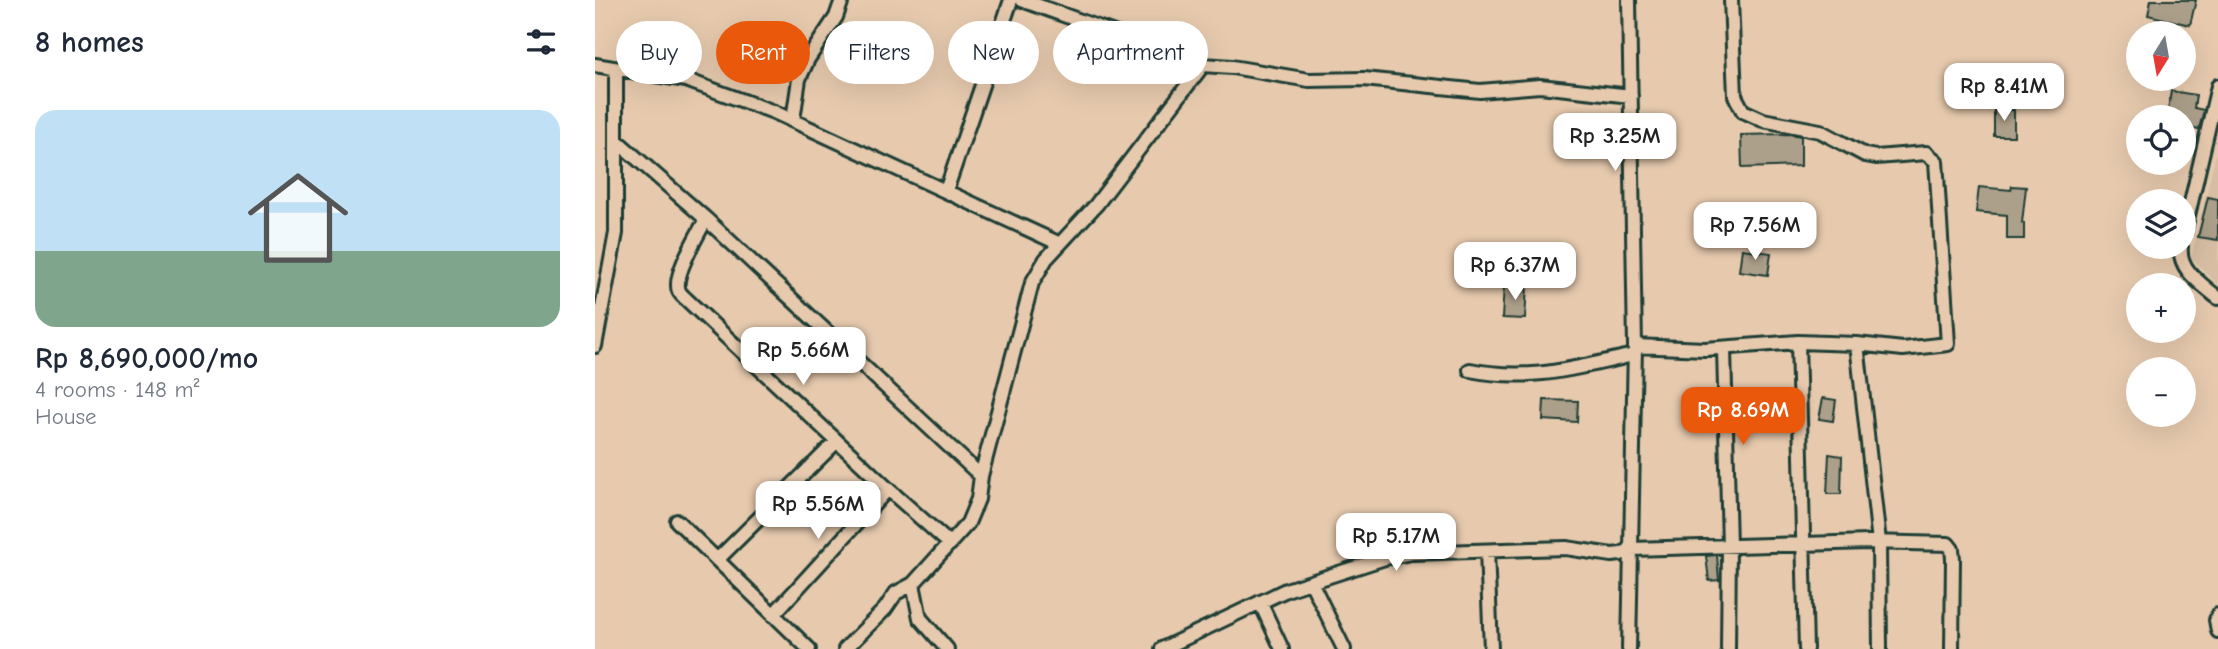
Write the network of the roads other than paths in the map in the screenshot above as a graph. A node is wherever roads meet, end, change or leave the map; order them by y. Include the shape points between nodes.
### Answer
1 (842, 0) edge
2 (1011, 0) edge
3 (1023, 0) edge
4 (1629, 0) edge
5 (1731, 0) edge
6 (1081, 21) edge
7 (595, 65) edge
8 (1208, 65) edge
9 (616, 70) edge
10 (616, 84) edge
11 (697, 84) edge
12 (1188, 84) edge
13 (2218, 86) edge
14 (1631, 96) junction
15 (793, 120) junction
16 (617, 141) junction
17 (2194, 189) edge
18 (946, 191) junction
19 (706, 219) junction
20 (1060, 244) junction
21 (2180, 259) edge
22 (2218, 298) edge
23 (1798, 342) junction
24 (1857, 344) junction
25 (595, 346) edge
26 (1724, 349) junction
27 (1635, 351) junction
28 (1470, 370) dead end
29 (837, 441) junction
30 (981, 476) junction
31 (888, 489) junction
32 (677, 521) dead end
33 (1879, 542) junction
34 (950, 544) junction
35 (1805, 544) junction
36 (1729, 546) junction
37 (1631, 549) junction
38 (1486, 551) junction
39 (717, 560) junction
40 (1311, 582) junction
41 (913, 584) junction
42 (1260, 602) junction
43 (773, 615) junction
44 (2218, 615) edge
45 (2218, 631) edge
46 (809, 649) edge
47 (845, 649) edge
48 (947, 649) edge
49 (1162, 649) edge
50 (1282, 649) edge
51 (1344, 649) edge
52 (1491, 649) edge
53 (1629, 649) edge
54 (1728, 649) edge
55 (1806, 649) edge
56 (1879, 649) edge
57 (1952, 649) edge

1 - 15 street via 799,79
2 - 18 street
3 - 6 street
4 - 14 street
5 - 24 street via 1735,96 1743,111 1763,120 1820,131 1865,155 1926,153 1936,161 1948,344 1903,349
7 - 9 street
8 - 14 street via 1301,80 1364,79 1480,91 1540,86
10 - 16 street
11 - 15 street
12 - 20 street via 1096,205
13 - 17 street
14 - 27 street
15 - 18 street
16 - 19 street
16 - 25 street via 616,233
18 - 20 street
19 - 29 street via 683,266 678,290
19 - 30 street
20 - 30 street via 1032,283
21 - 22 street
23 - 24 street
23 - 26 street
23 - 35 street
24 - 33 street
26 - 27 street
26 - 36 street
27 - 28 street via 1539,375
27 - 37 street
29 - 31 street
29 - 39 street
30 - 34 street via 968,523
31 - 34 street
31 - 43 street
32 - 39 street
33 - 35 street
33 - 56 street
33 - 57 street via 1941,542 1952,549
34 - 41 street
35 - 36 street
35 - 55 street
36 - 37 street
36 - 54 street
37 - 38 street via 1612,555 1566,548
37 - 53 street
38 - 40 street via 1411,553
38 - 52 street
39 - 43 street
40 - 42 street
40 - 51 street
41 - 47 street via 896,593
41 - 48 street via 920,618
42 - 49 street
42 - 50 street
43 - 46 street
44 - 45 street

